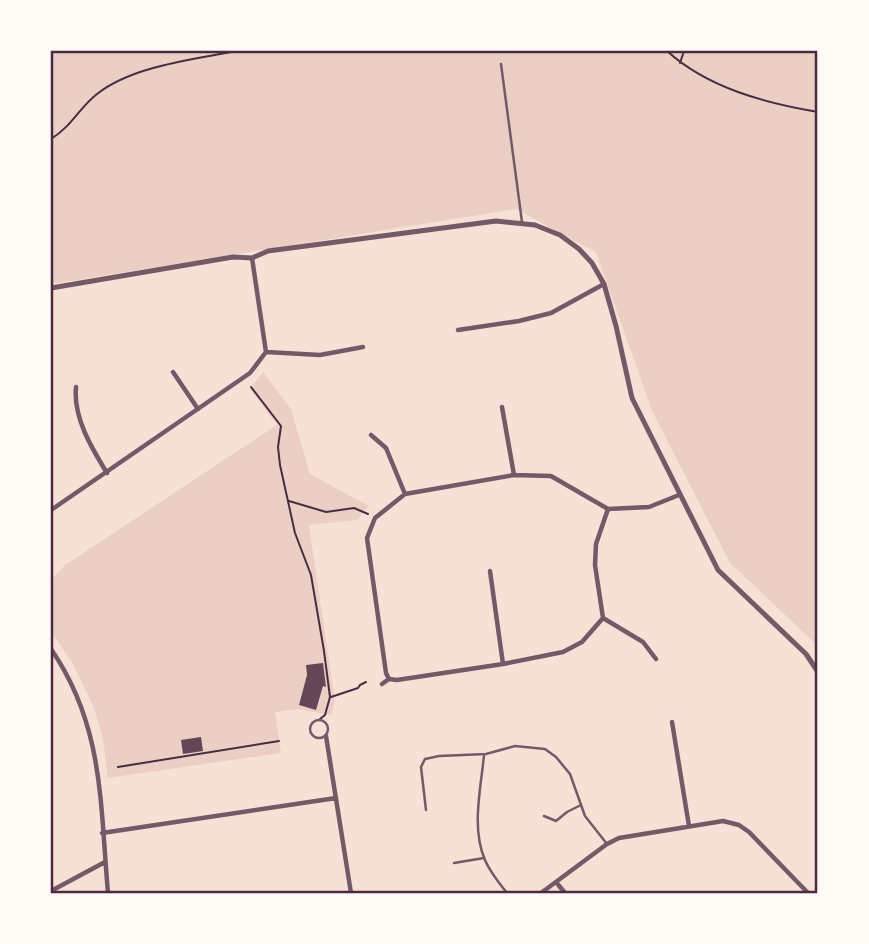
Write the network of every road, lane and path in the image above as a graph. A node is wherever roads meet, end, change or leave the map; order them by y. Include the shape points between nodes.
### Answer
1 (236, 51) edge
2 (667, 51) edge
3 (684, 51) edge
4 (223, 52) edge
5 (680, 63) junction
6 (501, 64) dead end
7 (818, 112) edge
8 (51, 139) edge
9 (522, 222) junction
10 (252, 258) junction
11 (604, 284) junction
12 (51, 288) edge
13 (458, 330) dead end
14 (363, 347) dead end
15 (267, 352) junction
16 (173, 372) dead end
17 (76, 387) dead end
18 (251, 387) dead end
19 (502, 407) dead end
20 (198, 410) junction
21 (371, 435) dead end
22 (107, 472) junction
23 (514, 475) junction
24 (405, 494) junction
25 (679, 495) junction
26 (288, 501) junction
27 (608, 509) junction
28 (51, 510) edge
29 (375, 518) junction
30 (490, 571) dead end
31 (603, 618) junction
32 (51, 649) edge
33 (58, 659) junction
34 (656, 659) dead end
35 (51, 663) edge
36 (503, 664) junction
37 (818, 672) edge
38 (389, 679) junction
39 (366, 682) dead end
40 (382, 684) dead end
41 (330, 697) junction
42 (320, 719) junction
43 (671, 722) dead end
44 (326, 736) junction
45 (279, 741) dead end
46 (484, 755) junction
47 (118, 767) dead end
48 (336, 798) junction
49 (581, 805) junction
50 (426, 810) dead end
51 (544, 816) dead end
52 (689, 826) junction
53 (102, 833) junction
54 (607, 844) junction
55 (484, 858) junction
56 (105, 862) junction
57 (454, 863) dead end
58 (556, 882) junction
59 (51, 891) edge
60 (108, 893) edge
61 (351, 893) edge
62 (507, 893) edge
63 (541, 893) edge
64 (565, 893) edge
65 (808, 893) edge

1 - 4 path
2 - 5 path
3 - 5 path
4 - 8 path via 124,76 95,95 66,129
5 - 7 path via 741,95
6 - 9 lane
9 - 10 street via 496,221 268,251
9 - 11 street via 560,235 579,249
10 - 12 street via 233,257
10 - 15 street
11 - 13 street via 551,313
11 - 25 street via 632,398
14 - 15 street via 320,355
15 - 20 street via 250,373
16 - 20 street
17 - 22 street via 74,404
18 - 26 path via 281,426 278,456
19 - 23 street
20 - 22 street
21 - 24 street via 386,448
22 - 28 street
23 - 24 street
23 - 27 street via 551,476
24 - 29 street
25 - 27 street via 649,508
25 - 37 street via 718,570 806,654
26 - 29 path via 329,513 356,509
26 - 41 path via 311,575
27 - 31 street via 596,544
29 - 38 street via 367,538
30 - 36 street
31 - 34 street via 643,642
31 - 36 street via 582,642 563,652
32 - 33 street
33 - 35 street
33 - 53 street via 90,728
36 - 38 street
38 - 40 street
39 - 41 path
41 - 42 path
42 - 44 lane via 328,726
42 - 44 lane via 311,724 311,733
43 - 52 street
44 - 48 street
45 - 47 path
46 - 49 lane via 515,746 545,749 573,778
46 - 50 lane via 423,761
46 - 55 lane via 478,817
48 - 53 street
48 - 61 street
49 - 51 lane via 556,821
49 - 54 lane
52 - 54 street via 626,836
52 - 65 street via 723,821 739,825
53 - 56 street
54 - 58 street
55 - 57 lane
55 - 62 lane
56 - 59 street
56 - 60 street
58 - 63 street
58 - 64 street

